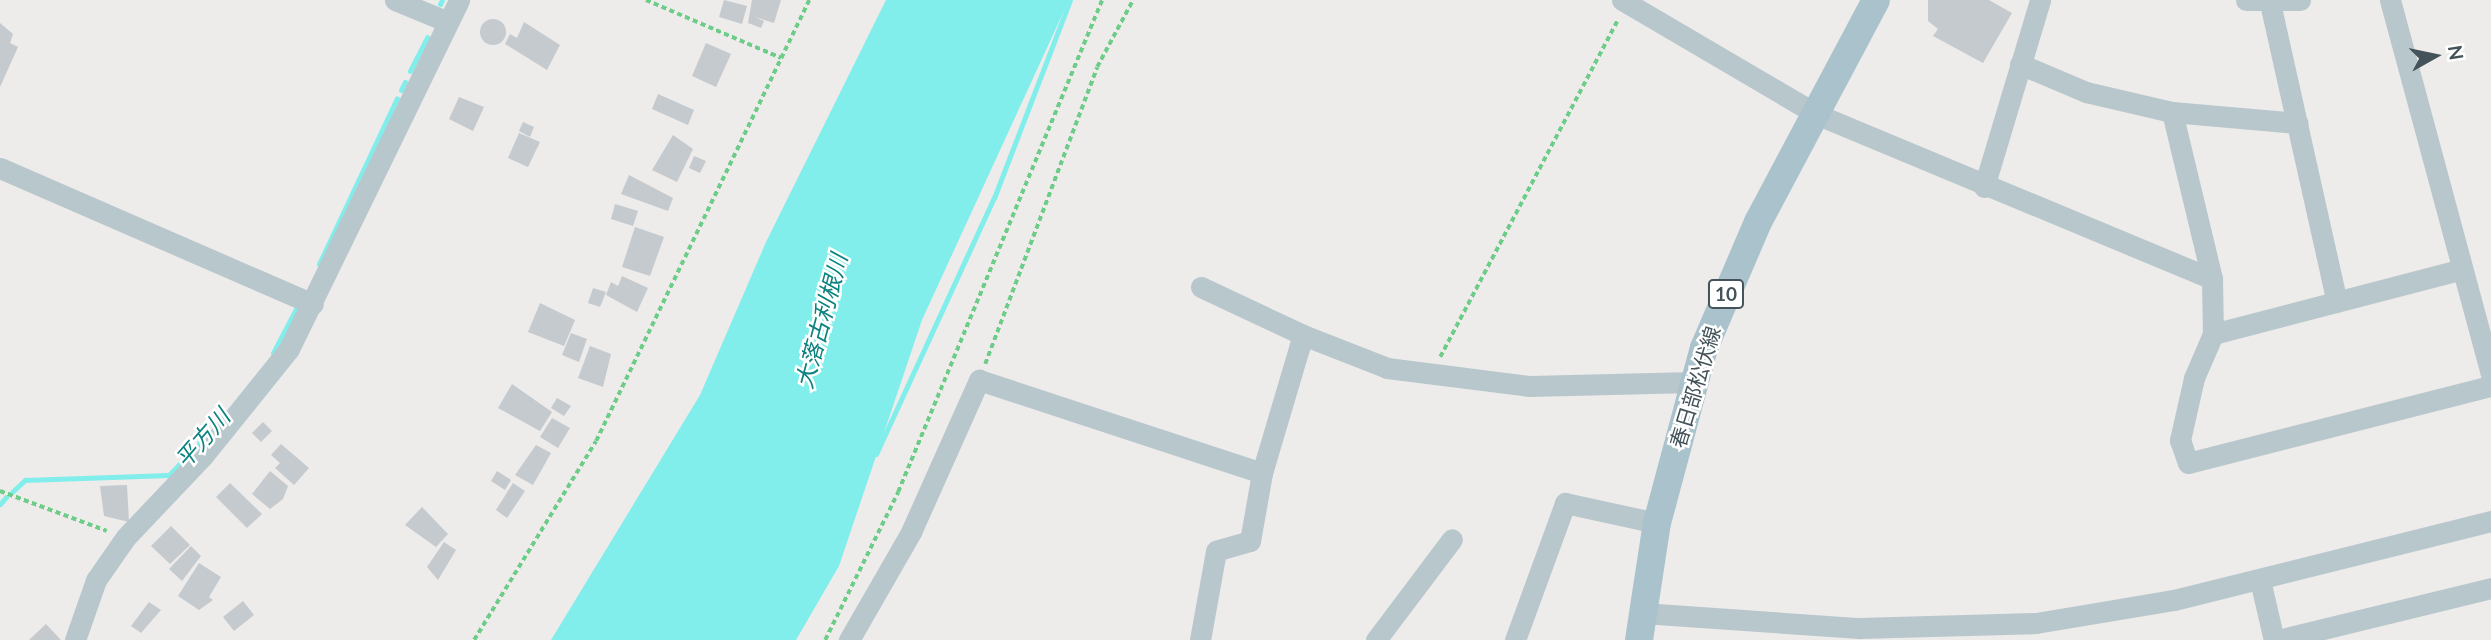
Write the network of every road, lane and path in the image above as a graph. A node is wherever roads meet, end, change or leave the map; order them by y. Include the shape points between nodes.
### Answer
1 (395, 0) edge
2 (459, 0) edge
3 (646, 0) edge
4 (809, 0) edge
5 (1102, 0) edge
6 (1133, 0) edge
7 (1876, 0) edge
8 (2040, 0) edge
9 (2246, 0) edge
10 (2300, 0) edge
11 (2390, 0) edge
12 (1624, 1) edge
13 (2270, 3) junction
14 (448, 22) junction
15 (781, 58) junction
16 (2020, 64) junction
17 (2172, 112) junction
18 (1816, 114) junction
19 (2298, 123) junction
20 (0, 168) edge
21 (1984, 187) junction
22 (2462, 269) junction
23 (2212, 279) junction
24 (1201, 287) dead end
25 (2337, 302) junction
26 (313, 304) junction
27 (2213, 334) junction
28 (1303, 335) junction
29 (1434, 370) junction
30 (2491, 375) edge
31 (979, 380) junction
32 (1693, 382) junction
33 (2491, 386) edge
34 (1262, 473) junction
35 (0, 491) edge
36 (2491, 521) edge
37 (1657, 523) junction
38 (126, 537) junction
39 (1452, 539) dead end
40 (2260, 580) junction
41 (2491, 588) edge
42 (1641, 627) edge
43 (75, 640) edge
44 (474, 640) edge
45 (825, 640) edge
46 (849, 640) edge
47 (1200, 640) edge
48 (1376, 640) edge
49 (1515, 640) edge
50 (2276, 640) edge

1 - 14 street
2 - 14 street
3 - 15 path
4 - 15 path
5 - 45 path via 898,492
6 - 31 path via 1097,67
7 - 18 main road, 春日部松伏線 / 10
8 - 16 street
9 - 13 street
10 - 13 street
11 - 22 street
12 - 18 street
12 - 29 path
13 - 19 street
14 - 26 street
15 - 44 path via 596,441
16 - 17 street via 2086,92
16 - 21 street
17 - 19 street
17 - 23 street
18 - 21 street
18 - 32 main road, 春日部松伏線 / 10 via 1753,234
19 - 25 street
20 - 26 street
21 - 23 street
22 - 25 street
22 - 30 street
23 - 27 street
24 - 28 street
25 - 27 street
26 - 38 street via 252,400
27 - 33 street via 2194,378 2180,440 2188,463
28 - 29 street via 1387,368
28 - 34 street
29 - 32 street via 1529,386
31 - 34 street
31 - 46 street via 911,532
32 - 37 main road, 春日部松伏線 / 10
34 - 47 street via 1250,541 1216,551
35 - 38 path
36 - 40 street
37 - 42 main road, 春日部松伏線 / 10
37 - 49 street via 1565,503
38 - 43 street via 96,580
39 - 48 street
40 - 42 street via 2105,613 1981,627
40 - 50 street
41 - 50 street

